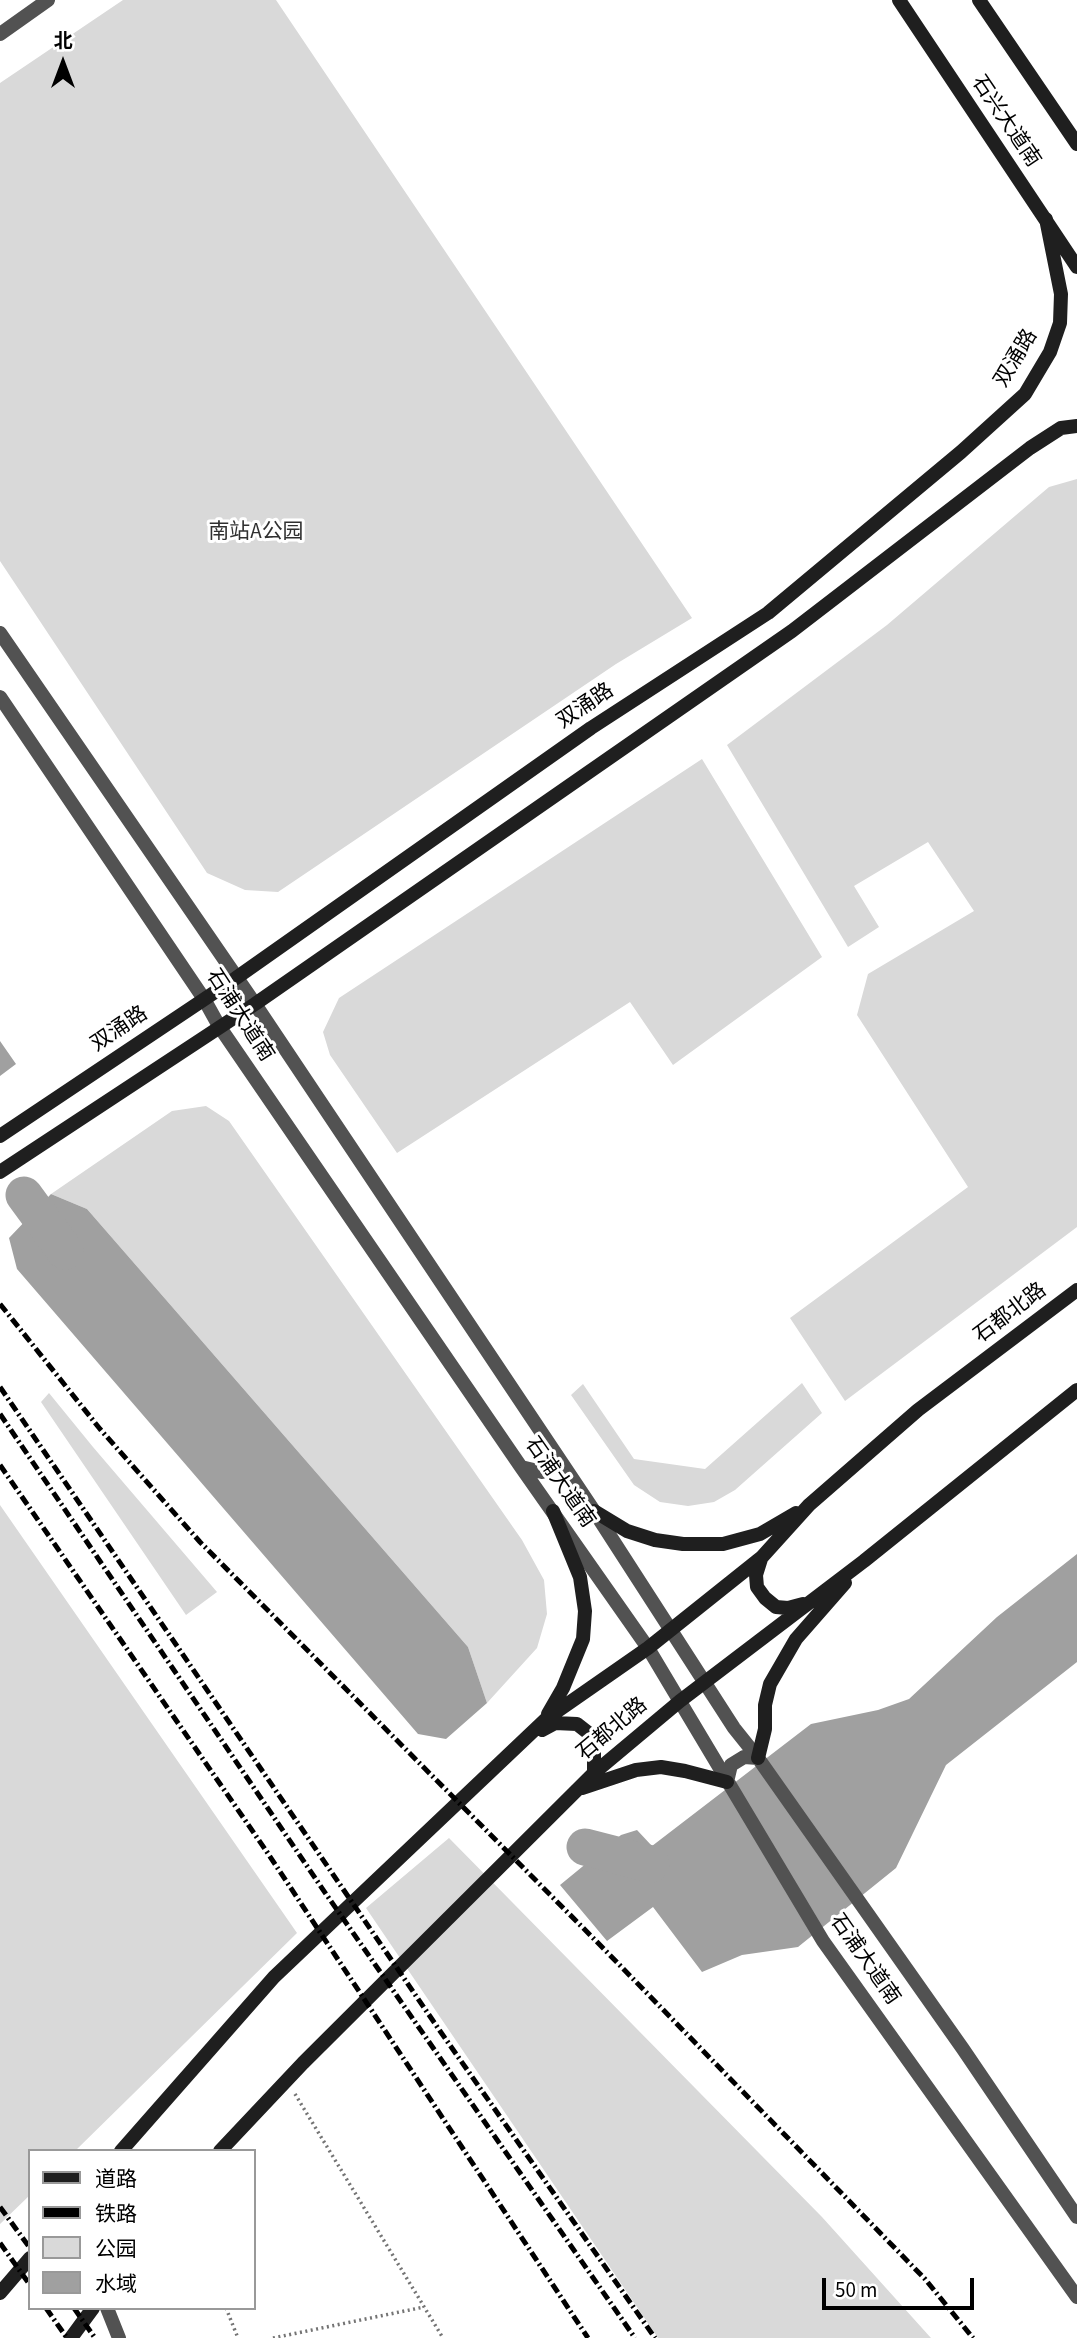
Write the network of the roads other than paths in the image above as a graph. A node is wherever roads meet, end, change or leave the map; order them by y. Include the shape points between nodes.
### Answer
1 (48, 0) edge
2 (899, 0) edge
3 (979, 0) edge
4 (0, 34) edge
5 (1077, 144) edge
6 (1046, 219) junction
7 (1077, 267) edge
8 (1077, 426) edge
9 (0, 633) edge
10 (0, 697) edge
11 (236, 978) junction
12 (204, 999) junction
13 (255, 1004) junction
14 (219, 1026) junction
15 (0, 1136) edge
16 (0, 1172) edge
17 (1077, 1290) edge
18 (1077, 1390) edge
19 (547, 1441) junction
20 (521, 1466) junction
21 (809, 1505) junction
22 (553, 1511) junction
23 (594, 1511) junction
24 (762, 1557) junction
25 (864, 1561) junction
26 (808, 1603) junction
27 (672, 1630) junction
28 (648, 1648) junction
29 (704, 1683) junction
30 (680, 1701) junction
31 (546, 1719) junction
32 (528, 1737) junction
33 (758, 1758) junction
34 (594, 1773) junction
35 (727, 1782) junction
36 (574, 1791) junction
37 (123, 2149) edge
38 (222, 2149) edge
39 (1077, 2217) edge
40 (28, 2260) edge
41 (0, 2293) edge
42 (1077, 2297) edge
43 (92, 2310) edge
44 (108, 2310) edge
45 (71, 2338) edge
46 (119, 2338) edge

1 - 4 street
2 - 6 main road, 石兴大道南
3 - 5 main road
6 - 7 main road, 石兴大道南
6 - 11 main road, 双涌路 via 1060,294 1060,323 1050,352 1025,394 768,613 591,728
8 - 13 main road via 1061,428 1030,448 792,631
9 - 11 street, 石浦大道南
10 - 12 street, 石浦大道南
11 - 12 main road, 双涌路
11 - 13 street, 石浦大道南
12 - 14 street, 石浦大道南
12 - 15 main road, 双涌路
13 - 14 main road
13 - 19 street, 石浦大道南
14 - 16 main road
14 - 20 street, 石浦大道南
17 - 21 main road, 石都北路 via 918,1410
18 - 25 main road, 石都北路
19 - 20 street via 552,1458 549,1468 542,1472
19 - 23 street, 石浦大道南
20 - 22 street, 石浦大道南
21 - 23 main road via 760,1534 723,1544 655,1540 627,1531
21 - 24 main road
22 - 28 street, 石浦大道南
22 - 31 main road via 580,1577 585,1611 583,1639
23 - 27 street, 石浦大道南
24 - 26 main road via 756,1574 757,1587 765,1598 788,1608
24 - 27 main road
25 - 26 main road, 石都北路
25 - 33 main road via 796,1639 770,1684
26 - 29 main road, 石都北路
27 - 28 main road
27 - 29 street, 石浦大道南
28 - 30 street, 石浦大道南
28 - 31 main road
29 - 30 main road, 石都北路
29 - 33 street, 石浦大道南
30 - 34 main road, 石都北路
30 - 35 street, 石浦大道南
31 - 32 main road
32 - 34 main road via 555,1723 577,1724 591,1735
32 - 37 main road via 274,1978
33 - 35 street via 744,1757 731,1765
33 - 39 street, 石浦大道南
34 - 36 main road, 石都北路
35 - 36 main road via 661,1767 636,1770
35 - 42 street, 石浦大道南 via 823,1941
36 - 38 main road, 石都北路
40 - 41 main road
43 - 45 main road
44 - 46 street

